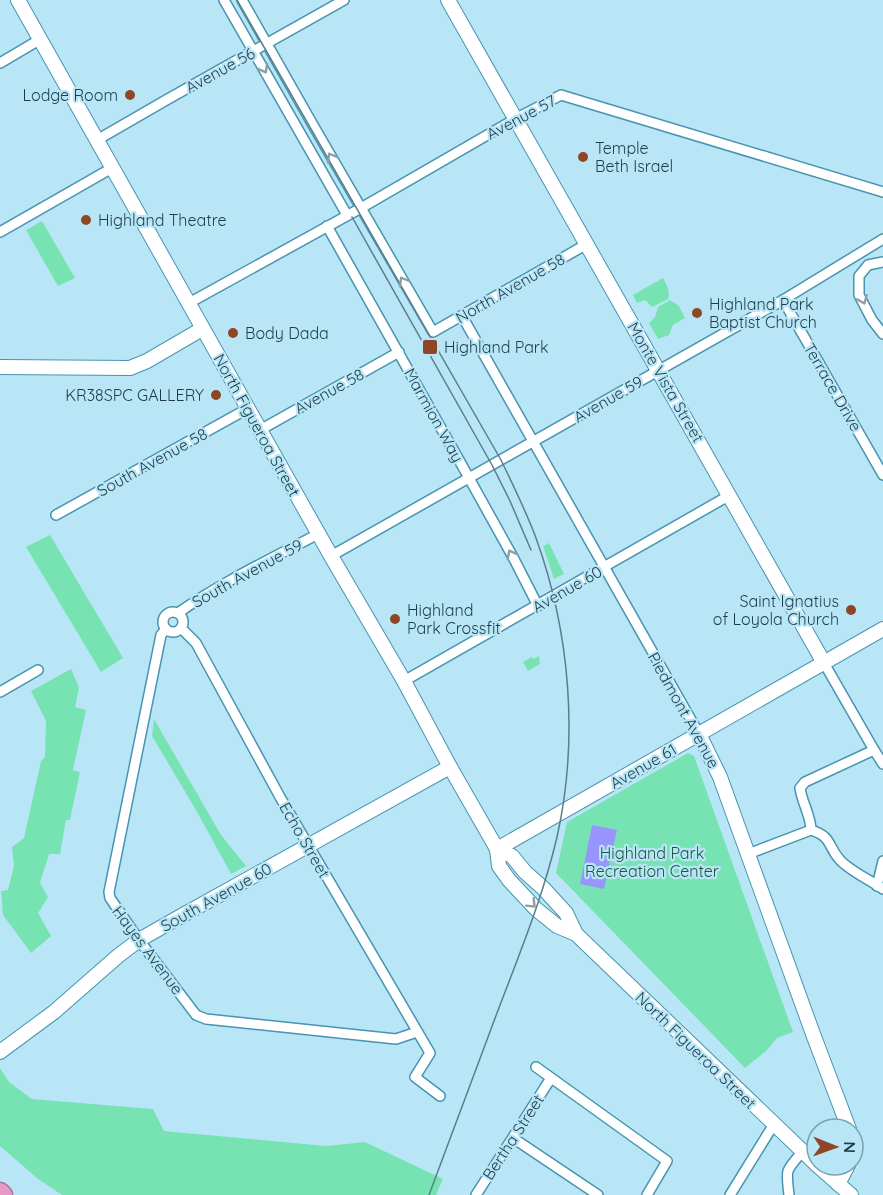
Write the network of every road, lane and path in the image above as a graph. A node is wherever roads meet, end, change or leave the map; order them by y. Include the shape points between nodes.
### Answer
1 (18, 0) edge
2 (224, 0) edge
3 (242, 0) edge
4 (344, 0) edge
5 (448, 0) edge
6 (39, 40) junction
7 (267, 44) junction
8 (254, 51) junction
9 (0, 63) edge
10 (515, 119) junction
11 (97, 140) junction
12 (112, 168) junction
13 (883, 192) edge
14 (361, 208) junction
15 (347, 215) junction
16 (327, 226) junction
17 (0, 232) edge
18 (883, 238) edge
19 (587, 244) junction
20 (861, 253) junction
21 (883, 262) edge
22 (868, 265) junction
23 (783, 300) junction
24 (189, 303) junction
25 (462, 316) junction
26 (202, 329) junction
27 (883, 334) edge
28 (399, 352) junction
29 (0, 367) edge
30 (659, 369) junction
31 (248, 409) junction
32 (260, 430) junction
33 (533, 442) junction
34 (883, 475) edge
35 (469, 477) junction
36 (730, 495) junction
37 (56, 515) dead end
38 (318, 534) junction
39 (331, 556) junction
40 (604, 568) junction
41 (538, 606) junction
42 (177, 613) junction
43 (181, 628) junction
44 (166, 629) junction
45 (883, 629) edge
46 (825, 663) junction
47 (38, 670) dead end
48 (404, 681) junction
49 (0, 692) edge
50 (699, 734) junction
51 (874, 750) junction
52 (883, 764) edge
53 (450, 767) junction
54 (812, 830) junction
55 (308, 846) junction
56 (496, 849) junction
57 (748, 854) junction
58 (883, 861) edge
59 (880, 888) edge
60 (576, 934) junction
61 (139, 940) junction
62 (417, 1032) junction
63 (0, 1052) edge
64 (536, 1067) dead end
65 (551, 1078) junction
66 (440, 1096) dead end
67 (845, 1117) edge
68 (774, 1124) junction
69 (513, 1138) junction
70 (803, 1151) joint
71 (830, 1177) edge
72 (842, 1177) edge
73 (838, 1184) junction
74 (476, 1195) edge
75 (598, 1195) edge
76 (647, 1195) edge
77 (730, 1195) edge
78 (789, 1195) edge
79 (850, 1195) edge

1 - 6 street, North Figueroa Street
2 - 8 street
3 - 7 street
4 - 7 street, Avenue 56
5 - 10 street, Monte Vista Street
6 - 9 street
6 - 11 street, North Figueroa Street
7 - 8 street, Avenue 56
14 -> 7 street
8 - 11 street, Avenue 56
8 -> 15 street
10 - 13 street, Avenue 57 via 561,95
10 - 14 street, Avenue 57
10 - 19 street, Monte Vista Street
11 - 12 street, North Figueroa Street
12 - 17 street
12 - 24 street, North Figueroa Street
14 - 15 street, Avenue 57
25 -> 14 street, North Avenue 58 via 433,332
15 - 16 street, Avenue 57
16 - 24 street, Avenue 57
16 - 28 street, Marmion Way
18 - 20 street, Avenue 59
19 - 25 street, North Avenue 58
19 - 30 street, Monte Vista Street
20 - 22 street
20 - 23 street, Avenue 59
21 - 22 street
22 -> 27 street via 859,276 859,295
23 - 30 street, Avenue 59
23 - 34 street, Terrace Drive
24 - 26 street, North Figueroa Street
25 - 33 street, Piedmont Avenue
26 - 29 street via 130,368
26 - 31 street, North Figueroa Street
28 - 32 street, Avenue 58
28 - 35 street, Marmion Way
30 - 33 street, Avenue 59
30 - 36 street, Monte Vista Street
31 - 32 street, North Figueroa Street
31 - 37 street, South Avenue 58
32 - 38 street, North Figueroa Street
33 - 35 street, Avenue 59
33 - 40 street, Piedmont Avenue
35 - 39 street, Avenue 59
41 -> 35 street, Marmion Way
36 - 40 street, Avenue 60
36 - 46 street, Monte Vista Street
38 - 39 street, North Figueroa Street
38 - 42 street, South Avenue 59
39 - 48 street, North Figueroa Street
40 - 41 street, Avenue 60
40 - 50 street, Piedmont Avenue
41 - 48 street, Avenue 60
42 - 43 street via 183,620
42 - 44 street via 165,616
43 - 44 street via 172,632
43 - 55 street, Echo Street via 196,643
44 - 61 street, Hayes Avenue via 161,635 109,892
45 - 46 street, Avenue 61
46 - 50 street, Avenue 61
46 - 51 street, Monte Vista Street
47 - 49 street
48 - 53 street, North Figueroa Street
50 - 56 street, Avenue 61
50 - 57 street, Piedmont Avenue via 720,777
51 - 52 street, Monte Vista Street
51 - 54 street via 805,782 800,788
53 - 55 street, South Avenue 60
53 - 56 street, North Figueroa Street
54 - 57 street
54 - 59 street via 827,838 839,860
55 - 61 street, South Avenue 60
55 - 62 street, Echo Street
56 - 60 street, North Figueroa Street via 512,856 543,888 566,913
56 -> 60 street, North Figueroa Street via 499,866 536,909 556,926
57 - 67 street, Piedmont Avenue
58 - 59 street
60 - 68 street, North Figueroa Street
61 - 62 street, Hayes Avenue via 196,1015 206,1019 396,1039
61 - 63 street, South Avenue 60
62 - 66 street, Echo Street via 430,1053 415,1077
64 - 65 street
65 - 69 street, Bertha Street
65 - 76 street via 668,1161
68 - 70 street, North Figueroa Street
68 - 77 street
69 - 74 street, Bertha Street
69 - 75 street
70 - 78 street via 788,1168
71 - 73 street, North Figueroa Street
72 - 73 street
73 - 79 street, North Figueroa Street

